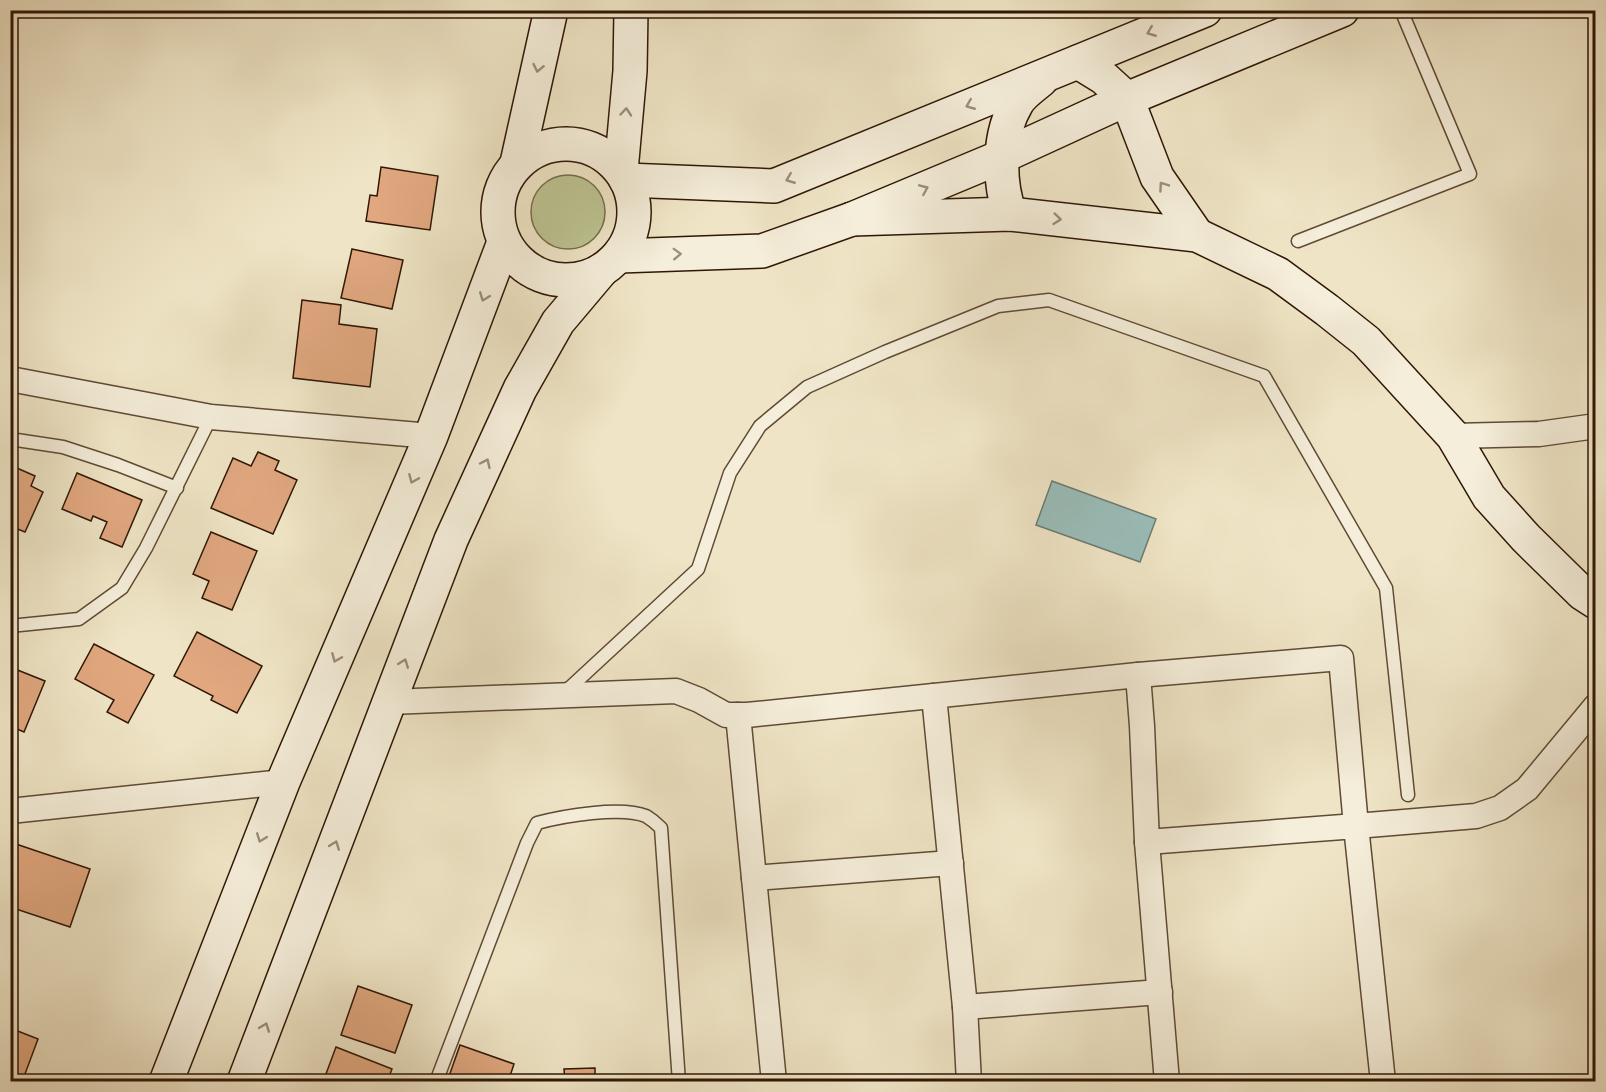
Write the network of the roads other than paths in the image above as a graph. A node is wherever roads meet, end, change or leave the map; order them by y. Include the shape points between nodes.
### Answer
1 (551, 10) edge
2 (632, 10) edge
3 (1205, 10) edge
4 (1342, 10) edge
5 (1401, 10) edge
6 (1078, 62) junction
7 (1046, 75) junction
8 (1127, 99) junction
9 (1003, 156) junction
10 (517, 163) junction
11 (624, 176) junction
12 (1010, 214) junction
13 (852, 219) junction
14 (1197, 235) junction
15 (1298, 241) dead end
16 (504, 242) junction
17 (610, 263) junction
18 (10, 379) edge
19 (210, 417) junction
20 (1596, 426) edge
21 (431, 436) junction
22 (1453, 436) junction
23 (10, 439) edge
24 (177, 488) junction
25 (1591, 592) edge
26 (10, 626) edge
27 (1138, 675) junction
28 (562, 695) junction
29 (934, 696) junction
30 (390, 702) junction
31 (1596, 706) edge
32 (738, 715) junction
33 (283, 782) junction
34 (1408, 795) dead end
35 (10, 811) edge
36 (1356, 826) junction
37 (1147, 842) junction
38 (951, 863) junction
39 (754, 878) junction
40 (1160, 992) junction
41 (965, 1007) junction
42 (166, 1082) edge
43 (244, 1082) edge
44 (436, 1082) edge
45 (679, 1082) edge
46 (774, 1082) edge
47 (969, 1082) edge
48 (1167, 1082) edge
49 (1383, 1082) edge

1 -> 10 street
11 -> 2 street
3 -> 6 street
4 - 8 street
5 - 15 lane via 1470,174
6 - 7 street
6 - 8 street
7 - 9 street via 1018,101 1007,124
7 -> 11 street via 774,186
8 - 9 street
14 -> 8 street via 1157,177
9 - 12 street via 1003,190
13 -> 9 street
10 - 11 street via 537,149 559,143 583,145 604,155
10 - 16 street via 504,180 498,200 498,222
11 - 17 street via 632,192 635,214 630,236
12 - 13 street
12 -> 14 street
17 -> 13 street via 762,251
14 - 22 street via 1278,274 1328,310 1366,341
16 - 17 street via 518,261 536,274 558,280 580,279
16 -> 21 street
30 -> 17 street via 451,540 520,389 558,322
18 - 19 street
19 - 21 street
19 - 24 lane
20 - 22 street via 1539,434
21 -> 33 street
22 - 25 street via 1490,497 1526,538
23 - 24 lane via 63,447
24 - 26 lane via 122,588 79,619
27 - 29 street
27 - 36 street via 1341,658
27 - 37 street
28 - 30 street
28 - 32 street via 676,691 726,715
28 - 34 lane via 698,569 730,473 760,426 807,387 998,306 1049,300 1264,376 1386,588
29 - 32 street
29 - 38 street
43 -> 30 street
31 - 36 street via 1527,789 1500,808 1476,816
32 - 39 street
33 - 35 street
33 -> 42 street
36 - 37 street
36 - 49 street
37 - 40 street
38 - 39 street
38 - 41 street
39 - 46 street
40 - 41 street
40 - 48 street
41 - 47 street
44 - 45 lane via 537,823 621,811 647,816 661,828

